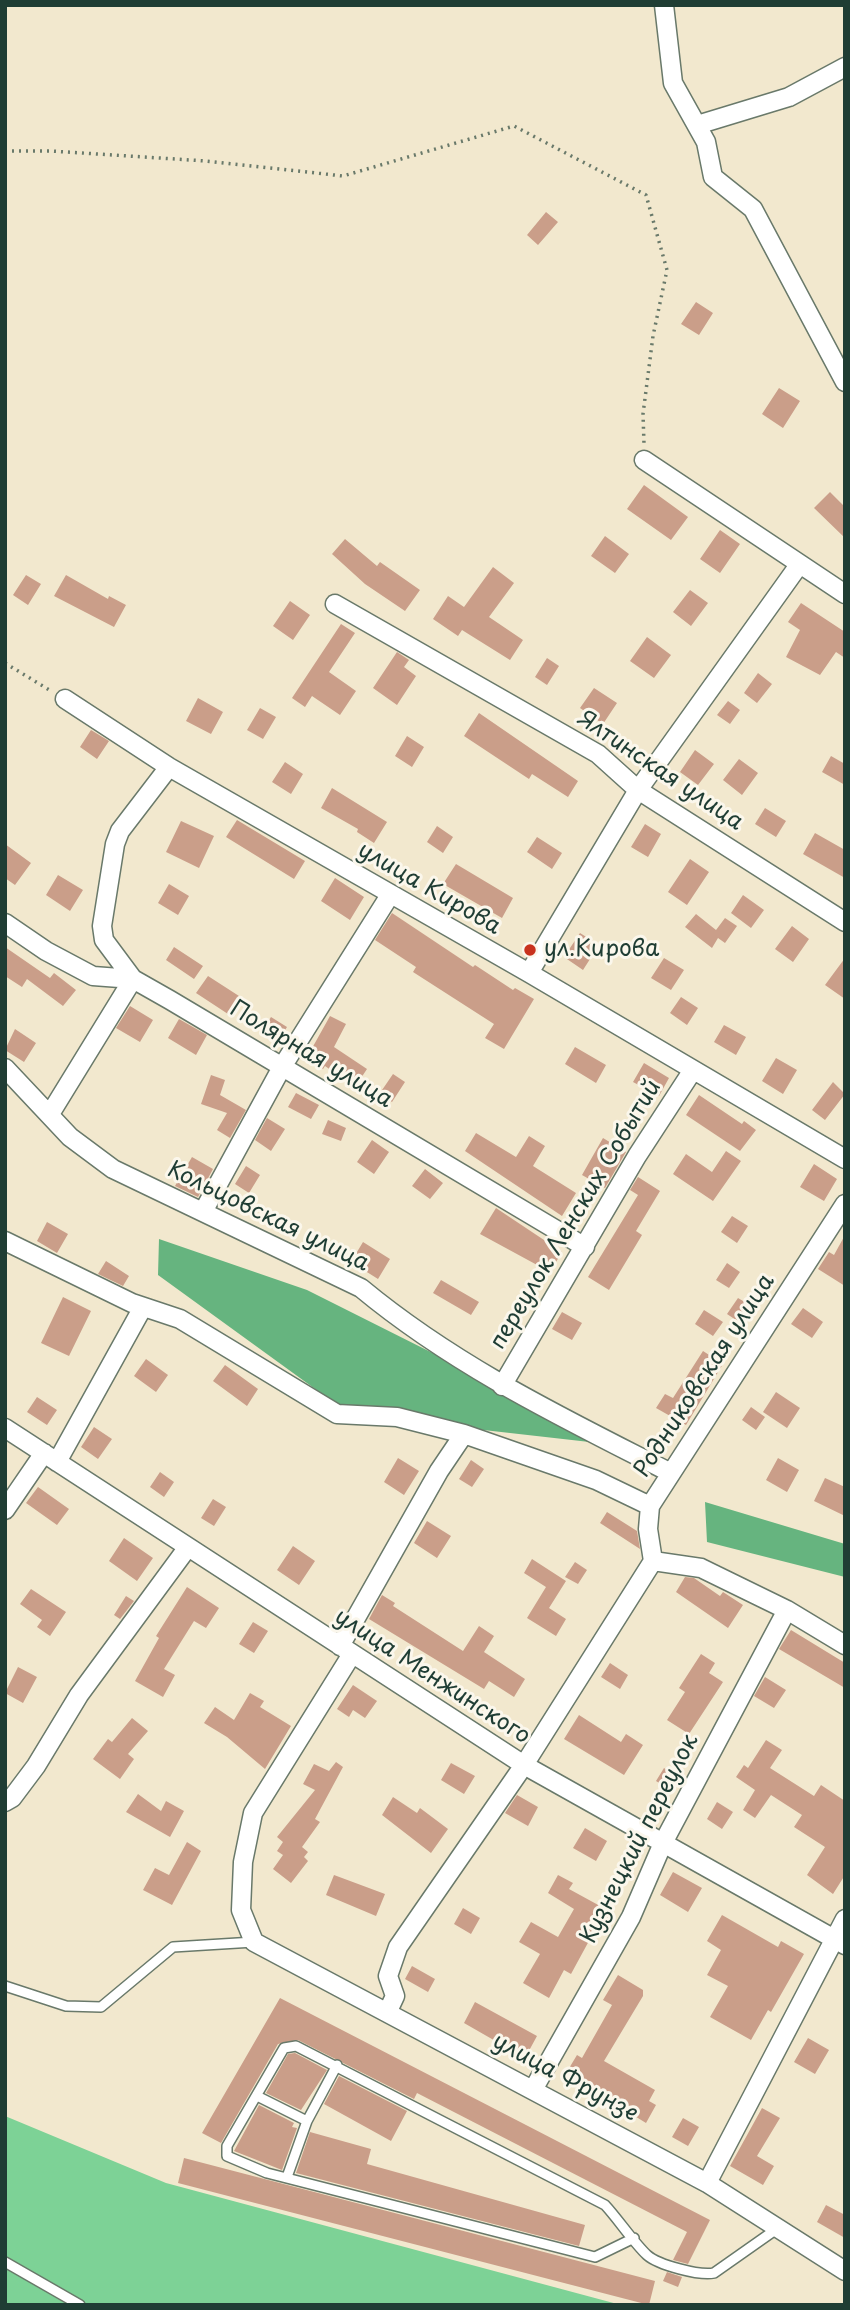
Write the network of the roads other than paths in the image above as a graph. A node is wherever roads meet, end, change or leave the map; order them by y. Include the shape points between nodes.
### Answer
1 (664, 5) edge
2 (845, 68) edge
3 (696, 125) junction
4 (845, 382) edge
5 (644, 460) road end
6 (799, 565) junction
7 (845, 594) edge
8 (335, 604) dead end
9 (65, 699) road end
10 (169, 767) junction
11 (638, 790) junction
12 (390, 895) junction
13 (845, 922) edge
14 (5, 923) edge
15 (530, 973) junction
16 (133, 979) junction
17 (282, 1067) junction
18 (5, 1068) edge
19 (692, 1069) junction
20 (50, 1114) junction
21 (845, 1159) edge
22 (845, 1204) edge
23 (204, 1210) junction
24 (5, 1241) edge
25 (585, 1247) junction
26 (143, 1307) junction
27 (502, 1386) junction
28 (5, 1428) edge
29 (464, 1434) junction
30 (50, 1457) junction
31 (671, 1473) junction
32 (650, 1506) junction
33 (5, 1510) edge
34 (188, 1547) junction
35 (653, 1561) junction
36 (787, 1610) junction
37 (845, 1645) edge
38 (346, 1650) junction
39 (524, 1765) junction
40 (5, 1802) edge
41 (663, 1843) junction
42 (845, 1919) edge
43 (839, 1941) edge
44 (254, 1942) junction
45 (5, 1986) edge
46 (388, 2011) junction
47 (337, 2065) junction
48 (534, 2088) junction
49 (257, 2096) junction
50 (307, 2121) junction
51 (287, 2177) junction
52 (707, 2183) junction
53 (778, 2228) junction
54 (634, 2238) junction
55 (5, 2262) edge
56 (845, 2271) edge
57 (80, 2305) edge

1 - 3 street via 673,83
2 - 3 street via 789,97
3 - 4 street via 706,142 713,177 753,209
5 - 6 street
6 - 7 street
6 - 11 street
8 - 11 street, Ялтинская улица via 598,754
9 - 10 street, улица Кирова
10 - 12 street, улица Кирова
10 - 16 street via 115,844 102,926 104,940
11 - 13 street, Ялтинская улица
11 - 15 street
12 - 15 street, улица Кирова
12 - 17 street
14 - 16 street, Полярная улица via 93,975
15 - 19 street, улица Кирова
16 - 17 street, Полярная улица
16 - 20 street
17 - 23 street
17 - 25 street, Полярная улица
18 - 20 street, Кольцовская улица
19 - 21 street, улица Кирова
19 - 25 street, переулок Ленских Событий
20 - 23 street, Кольцовская улица via 71,1137 113,1169
22 - 31 street, Родниковская улица
23 - 27 street, Кольцовская улица via 361,1288
24 - 26 street
25 - 27 street, переулок Ленских Событий
26 - 29 street via 180,1320 337,1414 397,1417
26 - 30 street
27 - 31 street, Кольцовская улица
28 - 30 street, улица Менжинского
29 - 32 street via 596,1480
29 - 38 street via 432,1483
30 - 33 street
30 - 34 street, улица Менжинского
31 - 32 street, Родниковская улица
32 - 35 street, Родниковская улица
34 - 38 street, улица Менжинского
34 - 40 street via 79,1695 36,1766
35 - 36 street via 701,1568
35 - 39 street
36 - 37 street
36 - 41 street, Кузнецкий переулок
38 - 39 street, улица Менжинского
38 - 44 street via 253,1814 243,1862 241,1910
39 - 41 street, улица Менжинского
39 - 46 street via 398,1947 388,1976 395,1996
41 - 43 street, улица Менжинского
41 - 48 street, Кузнецкий переулок via 631,1917
42 - 43 street
43 - 52 street
44 - 45 lane via 173,1947 101,2007 66,2006
44 - 46 street, улица Фрунзе
46 - 48 street, улица Фрунзе
47 - 49 lane via 296,2046 284,2048
47 - 50 lane
47 - 54 lane via 605,2205
48 - 52 street, улица Фрунзе
49 - 50 lane
49 - 51 lane via 227,2146 227,2156
50 - 51 lane
51 - 54 lane via 595,2257
52 - 53 street, улица Фрунзе
53 - 54 lane via 713,2273 701,2276 648,2256
53 - 56 street, улица Фрунзе
55 - 57 lane

